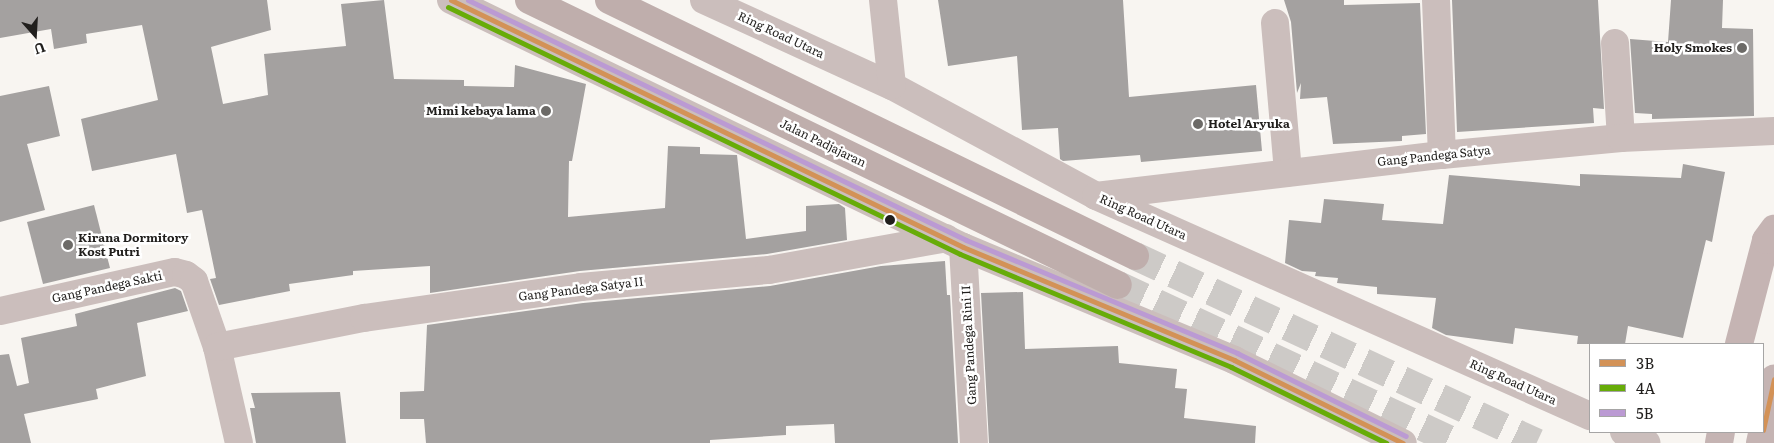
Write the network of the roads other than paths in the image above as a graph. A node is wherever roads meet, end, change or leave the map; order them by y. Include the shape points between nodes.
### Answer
1 (451, 0) edge
2 (529, 0) edge
3 (610, 0) edge
4 (704, 0) edge
5 (883, 0) edge
6 (1436, 0) edge
7 (1275, 24) dead end
8 (1615, 43) dead end
9 (892, 86) junction
10 (1774, 131) edge
11 (1621, 138) junction
12 (1442, 154) junction
13 (1288, 172) junction
14 (1096, 196) junction
15 (1774, 229) edge
16 (955, 242) junction
17 (1135, 256) tunnel mouth
18 (1118, 285) tunnel mouth
19 (0, 311) edge
20 (1739, 343) edge
21 (218, 347) junction
22 (1774, 379) edge
23 (1589, 416) edge
24 (1764, 425) edge
25 (1626, 433) edge
26 (239, 443) edge
27 (974, 443) edge
28 (1402, 443) edge
29 (1647, 443) edge

1 - 16 street
2 - 18 highway, Jalan Padjajaran
3 - 17 highway
4 - 9 street, Ring Road Utara
5 - 9 street
6 - 12 street
7 - 13 street
8 - 11 street
9 - 14 street, Ring Road Utara
10 - 11 street, Gang Pandega Satya
11 - 12 street, Gang Pandega Satya
12 - 13 street, Gang Pandega Satya
13 - 14 street, Gang Pandega Satya
14 - 23 street, Ring Road Utara
15 - 20 main road via 1766,240
16 - 21 street, Gang Pandega Satya II via 769,270 581,287 374,316
16 - 27 street, Gang Pandega Rini II
16 - 28 street via 1234,360
19 - 21 street, Gang Pandega Sakti via 174,272 194,281
21 - 26 street, Gang Pandega Sakti
22 - 24 main road
25 - 29 street

